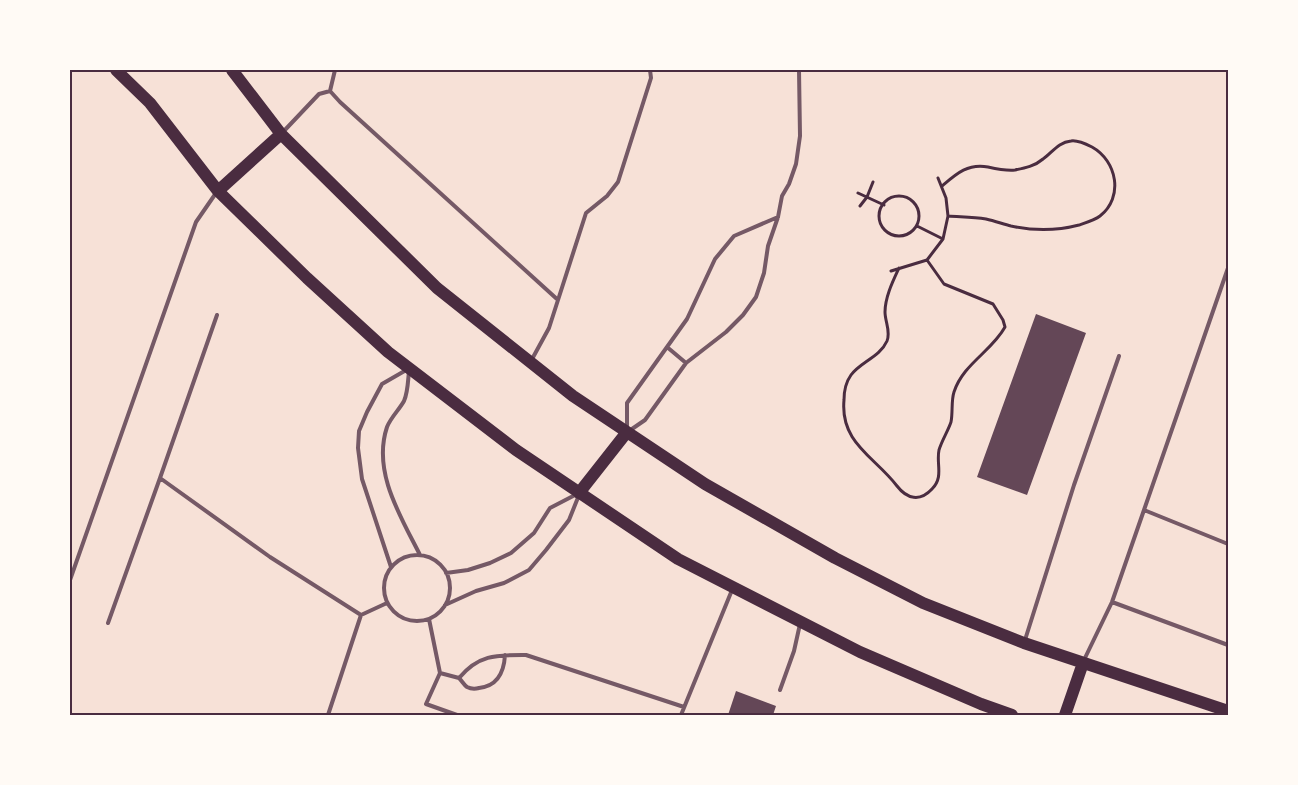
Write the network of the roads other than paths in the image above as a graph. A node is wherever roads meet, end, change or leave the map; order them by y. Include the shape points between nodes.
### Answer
1 (116, 70) edge
2 (232, 70) edge
3 (335, 70) edge
4 (650, 70) edge
5 (799, 70) edge
6 (330, 91) junction
7 (281, 134) junction
8 (218, 191) junction
9 (778, 217) junction
10 (1228, 268) edge
11 (558, 300) junction
12 (217, 315) dead end
13 (667, 347) junction
14 (1119, 356) dead end
15 (530, 363) junction
16 (686, 363) junction
17 (410, 368) junction
18 (627, 432) junction
19 (160, 478) junction
20 (579, 493) junction
21 (1144, 510) junction
22 (1228, 544) edge
23 (420, 555) junction
24 (391, 567) junction
25 (446, 573) junction
26 (70, 580) edge
27 (733, 586) junction
28 (387, 602) junction
29 (1112, 602) junction
30 (445, 605) junction
31 (361, 615) junction
32 (429, 619) junction
33 (108, 622) dead end
34 (800, 622) junction
35 (1024, 643) junction
36 (1228, 645) edge
37 (505, 655) junction
38 (1083, 664) junction
39 (440, 673) junction
40 (459, 678) junction
41 (780, 690) dead end
42 (684, 707) junction
43 (1228, 711) edge
44 (328, 715) edge
45 (457, 715) edge
46 (681, 715) edge
47 (1012, 715) edge
48 (1065, 715) edge

1 - 8 main road via 150,103
2 - 7 main road
3 - 6 lane
4 - 11 lane via 651,78 618,182 586,213
5 - 9 lane via 800,136 796,164 790,184 782,196
6 - 7 lane via 319,94
6 - 11 lane
7 - 8 main road
7 - 15 main road via 437,288
8 - 17 main road via 307,278
8 - 26 lane via 196,222
9 - 13 lane via 734,236 715,259 687,319
9 - 16 lane via 756,297 726,332
10 - 21 lane
11 - 15 lane via 549,328
12 - 19 lane
13 - 16 lane
13 - 18 lane via 627,403
14 - 35 lane
15 - 18 main road
16 - 18 lane via 645,420
17 - 20 main road via 516,450
17 - 23 lane via 404,400 387,427 384,452 386,477 394,501
17 - 24 lane via 382,384 359,431 362,479
18 - 20 main road
18 - 35 main road via 705,484 835,558 923,603
19 - 31 lane via 270,557
19 - 33 lane
20 - 25 lane via 550,508 534,532 512,553 468,570
20 - 27 main road via 678,559
20 - 30 lane via 569,520 529,570 504,584 476,591
21 - 22 lane
21 - 29 lane
23 - 24 lane via 400,560
23 - 25 lane via 435,562
24 - 28 lane via 384,587
25 - 30 lane via 449,595
27 - 34 main road
27 - 42 lane
28 - 31 lane
28 - 32 lane via 397,615 407,620
29 - 36 lane
29 - 38 lane
30 - 32 lane
31 - 44 lane
32 - 39 lane
34 - 41 lane
34 - 47 main road via 860,652
35 - 38 main road
37 - 40 lane via 478,661
37 - 40 lane via 500,678 494,684 473,689
37 - 42 lane via 526,655 544,660
38 - 43 main road
38 - 48 main road
39 - 40 lane
39 - 45 lane via 426,704
42 - 46 lane

